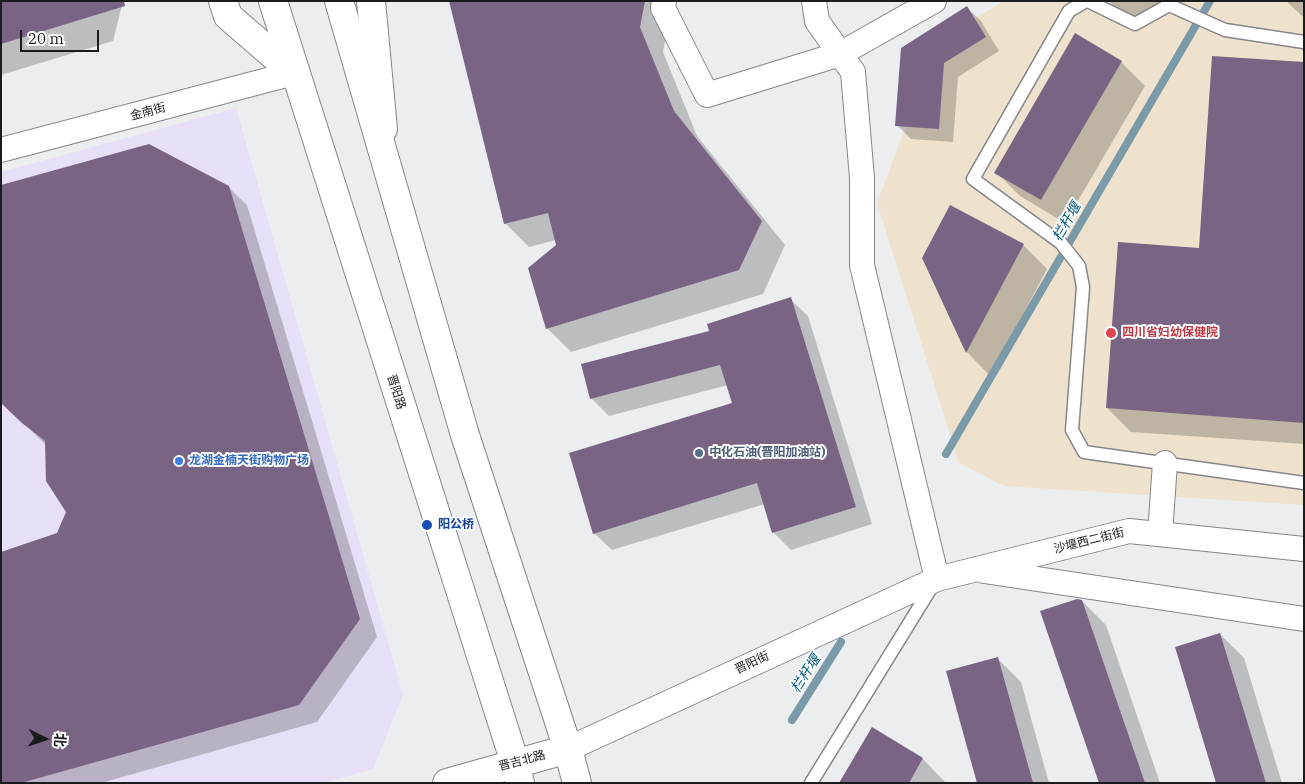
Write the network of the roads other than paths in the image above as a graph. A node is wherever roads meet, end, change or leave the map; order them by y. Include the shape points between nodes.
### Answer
1 (223, 1) edge
2 (273, 1) edge
3 (339, 1) edge
4 (371, 1) edge
5 (664, 1) edge
6 (814, 1) edge
7 (934, 1) edge
8 (1087, 1) edge
9 (1304, 42) edge
10 (840, 54) junction
11 (294, 73) junction
12 (1, 150) edge
13 (388, 173) junction
14 (1165, 463) junction
15 (1304, 483) edge
16 (1160, 534) junction
17 (1304, 549) edge
18 (973, 570) junction
19 (937, 579) junction
20 (1304, 619) edge
21 (568, 749) junction
22 (518, 773) edge
23 (447, 783) edge
24 (577, 783) edge
25 (811, 783) edge

1 - 11 main road via 228,16
2 - 11 main road, 晋阳路
3 - 13 main road
4 - 13 main road
5 - 10 street via 663,8 708,95
6 - 10 street via 817,21
7 - 10 street
8 - 9 lane via 1135,24 1170,5 1225,30
8 - 14 lane via 1070,11 973,179 1061,243 1079,266 1083,287 1072,430 1084,452
10 - 19 street via 853,72 862,178 862,265
11 - 12 street, 金南街
11 - 22 main road, 晋阳路
13 - 21 main road via 465,435
14 - 15 lane
14 - 16 street
16 - 17 street, 沙堰西二街街
16 - 18 street, 沙堰西二街街 via 1129,531
18 - 19 street, 沙堰西二街街
18 - 20 street
19 - 21 street, 晋阳街
19 - 25 lane
21 - 22 main road, 晋吉北路
21 - 24 main road
22 - 23 main road, 晋吉北路

